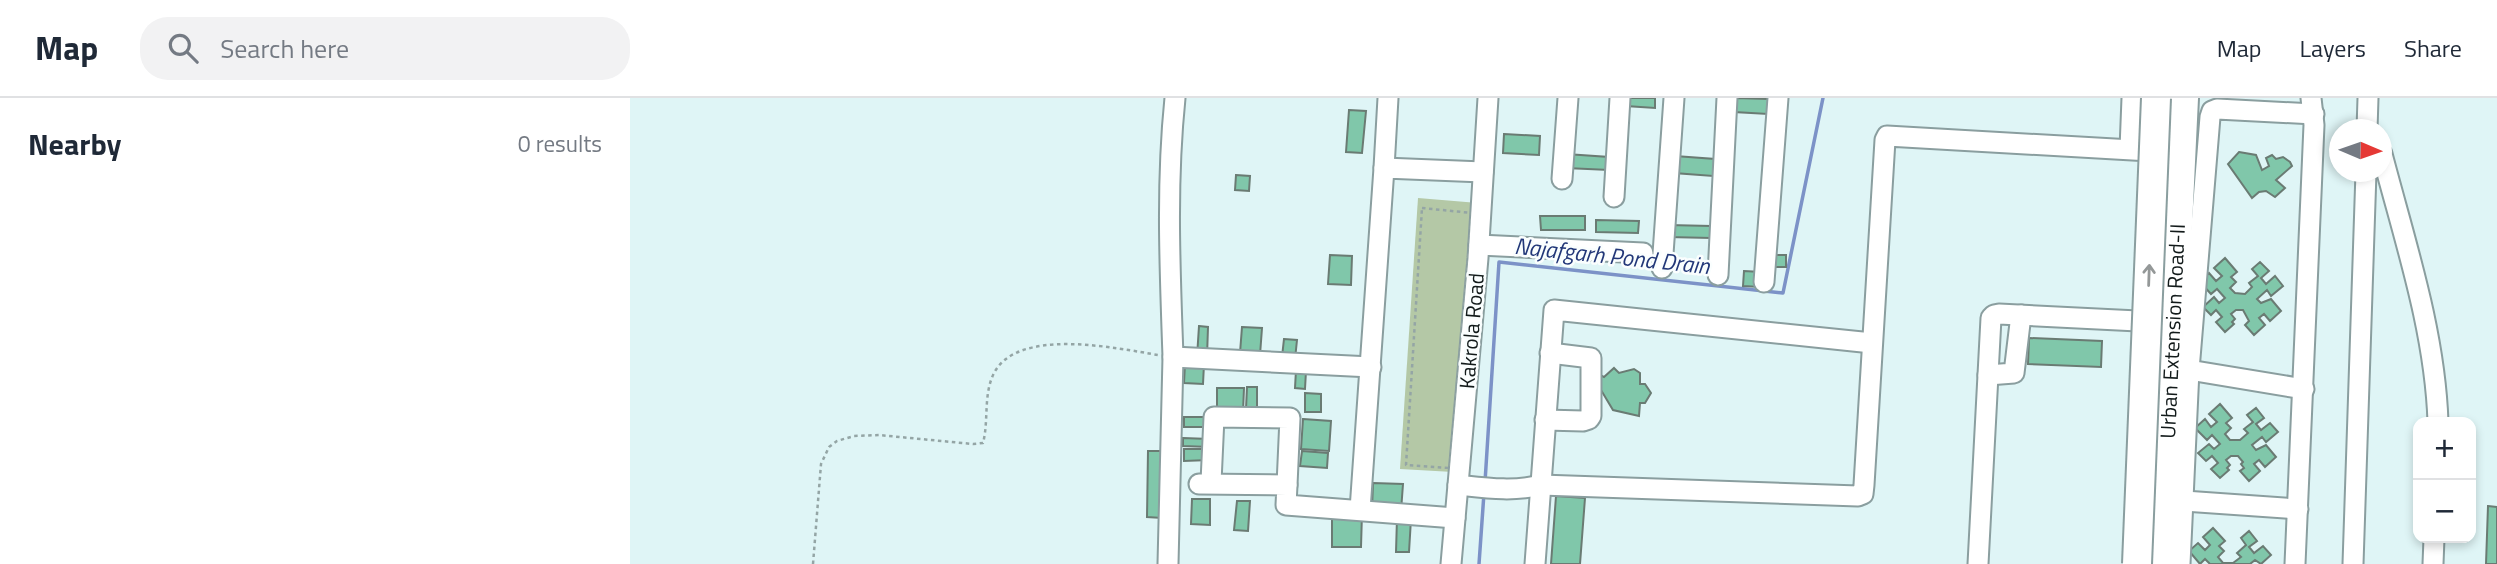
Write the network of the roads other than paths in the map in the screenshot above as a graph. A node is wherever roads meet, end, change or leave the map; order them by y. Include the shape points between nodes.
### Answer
1 (1175, 98) edge
2 (1388, 98) edge
3 (1488, 98) edge
4 (1568, 98) edge
5 (1620, 98) edge
6 (1674, 98) edge
7 (1727, 98) edge
8 (1777, 98) edge
9 (2132, 98) edge
10 (2156, 98) edge
11 (2184, 98) edge
12 (2368, 100) edge
13 (2313, 106) edge
14 (2367, 119) edge
15 (2372, 119) edge
16 (2130, 149) junction
17 (1384, 168) junction
18 (1483, 172) junction
19 (1562, 178) dead end
20 (2366, 182) edge
21 (2389, 182) edge
22 (1614, 197) dead end
23 (1479, 245) junction
24 (1643, 253) dead end
25 (1662, 268) dead end
26 (1718, 275) dead end
27 (1764, 282) dead end
28 (2021, 316) junction
29 (2166, 323) junction
30 (1872, 343) junction
31 (1550, 353) junction
32 (1173, 357) junction
33 (1371, 367) junction
34 (2189, 370) junction
35 (1988, 375) junction
36 (2304, 389) junction
37 (2438, 417) edge
38 (1545, 420) junction
39 (1287, 485) junction
40 (1458, 485) junction
41 (1541, 485) junction
42 (2183, 501) junction
43 (2298, 509) junction
44 (1360, 510) junction
45 (1455, 518) junction
46 (2434, 543) edge
47 (1168, 564) edge
48 (1451, 564) edge
49 (1535, 564) edge
50 (1978, 564) edge
51 (2137, 564) edge
52 (2152, 564) edge
53 (2162, 564) edge
54 (2180, 564) edge
55 (2295, 564) edge
56 (2353, 564) edge
57 (2433, 564) edge

1 - 32 street via 1168,219
2 - 17 street
3 - 18 street, Kakrola Road
4 - 19 street
5 - 22 street
6 - 25 street
7 - 26 street
8 - 27 street
9 - 16 street
51 -> 10 highway, Urban Extension Road-II, bridge
11 - 53 highway, Urban Extension Road-II
12 - 14 street
12 - 15 street
13 - 34 street via 2212,111
13 - 36 street
16 - 29 street via 2166,152 2178,159
16 - 30 street via 1887,136
17 - 18 street
17 - 33 street
18 - 23 street, Kakrola Road
20 - 56 street
21 - 37 street via 2422,308
23 - 24 street
23 - 40 street, Kakrola Road
28 - 29 street
28 - 35 street via 2014,373
28 - 35 street via 1991,318
29 - 52 street
30 - 31 street via 1560,309 1553,314
30 - 41 street via 1863,494
31 - 38 street
31 - 38 street via 1591,358 1591,416 1583,421
32 - 33 street
32 - 47 street
33 - 44 street
34 - 36 street
34 - 42 street
35 - 50 street
36 - 43 street
38 - 41 street
39 - 39 street via 1205,483 1214,417 1290,418
39 - 44 street via 1286,505
40 - 41 street via 1492,489
40 - 45 street, Kakrola Road
41 - 49 street
42 - 43 street
42 - 54 street
43 - 55 street
44 - 45 street
45 - 48 street, Kakrola Road
46 - 57 street

